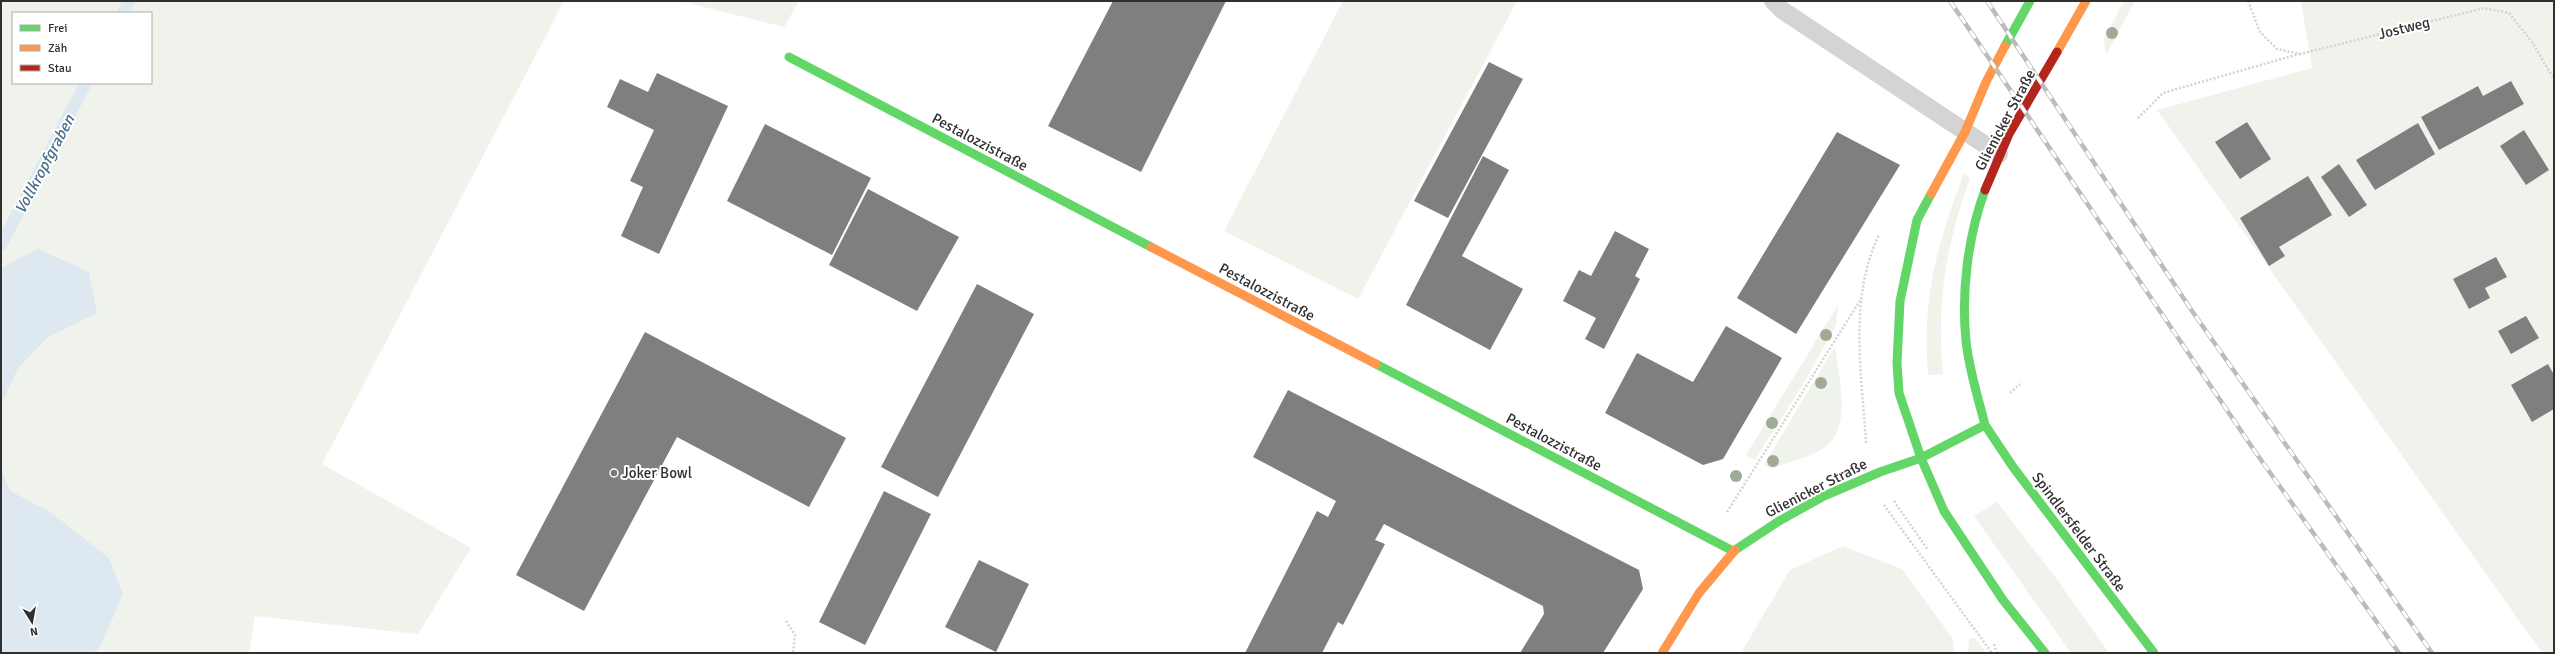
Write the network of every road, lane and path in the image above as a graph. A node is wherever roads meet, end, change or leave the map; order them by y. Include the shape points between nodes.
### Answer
1 (1773, 1) edge
2 (2030, 1) edge
3 (2086, 1) edge
4 (2248, 1) edge
5 (2300, 54) junction
6 (789, 58) dead end
7 (2554, 79) edge
8 (2138, 118) dead end
9 (1965, 132) junction
10 (1999, 154) junction
11 (1872, 249) dead end
12 (1862, 298) junction
13 (1859, 377) dead end
14 (1985, 425) junction
15 (1921, 458) junction
16 (1726, 514) dead end
17 (1733, 551) junction
18 (1932, 571) dead end
19 (786, 621) dead end
20 (793, 653) edge
21 (1662, 653) edge
22 (1992, 653) edge
23 (2045, 653) edge
24 (2154, 653) edge

1 - 9 lane via 1782,10
2 - 9 main road, Glienicker Straße via 1986,82
3 - 10 main road, Glienicker Straße
4 - 5 path, Jostweg via 2260,32 2278,50
5 - 7 path, Jostweg via 2484,8 2509,13 2532,42
5 - 8 path via 2163,93
6 - 17 main road, Pestalozzistraße
9 - 10 lane
9 - 15 main road, Glienicker Straße via 1917,220 1900,302 1897,363 1899,393
10 - 14 main road, Glienicker Straße via 1985,188 1968,258 1966,331 1975,387
11 - 12 path
12 - 13 path
12 - 16 path
14 - 15 main road, Glienicker Straße
14 - 24 main road, Spindlersfelder Straße via 2017,473
15 - 17 main road, Glienicker Straße via 1824,496
15 - 23 main road via 1944,511 2003,600
17 - 21 main road, Glienicker Straße via 1698,593
18 - 22 path
19 - 20 path via 795,635

